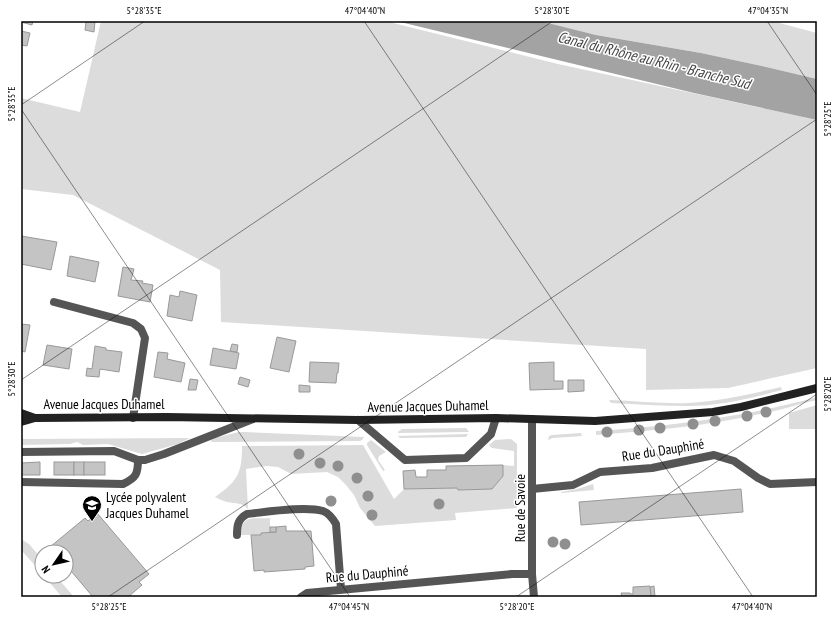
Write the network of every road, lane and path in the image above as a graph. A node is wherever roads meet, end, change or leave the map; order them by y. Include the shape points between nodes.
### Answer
1 (54, 302) dead end
2 (817, 388) edge
3 (21, 414) edge
4 (36, 418) junction
5 (133, 418) junction
6 (255, 418) junction
7 (496, 418) junction
8 (532, 419) junction
9 (358, 420) junction
10 (21, 422) edge
11 (21, 452) edge
12 (138, 460) junction
13 (21, 482) edge
14 (817, 482) edge
15 (532, 489) junction
16 (237, 535) dead end
17 (532, 574) junction
18 (342, 590) junction
19 (301, 597) edge
20 (534, 597) edge

1 - 5 street via 133,323 142,329 145,338
2 - 8 main road, Avenue Jacques Duhamel via 740,407 693,414 595,421
3 - 4 main road, Avenue Jacques Duhamel
4 - 5 main road, Avenue Jacques Duhamel
4 - 10 main road, Avenue Jacques Duhamel
5 - 6 main road, Avenue Jacques Duhamel
6 - 9 main road, Avenue Jacques Duhamel
6 - 12 street via 164,454
7 - 8 main road, Avenue Jacques Duhamel
7 - 9 main road, Avenue Jacques Duhamel
7 - 9 street via 491,434 466,458 405,460
8 - 15 street, Rue de Savoie
11 - 12 street via 114,451
12 - 13 street via 138,470 133,480 123,484
14 - 15 street, Rue du Dauphiné via 770,484 734,461 714,455 652,468 600,472 573,485
15 - 17 street, Rue de Savoie
16 - 18 street via 238,521 248,514 324,511 336,524
17 - 18 street, Rue du Dauphiné
17 - 20 street, Rue de Savoie
18 - 19 street, Rue du Dauphiné via 307,593

